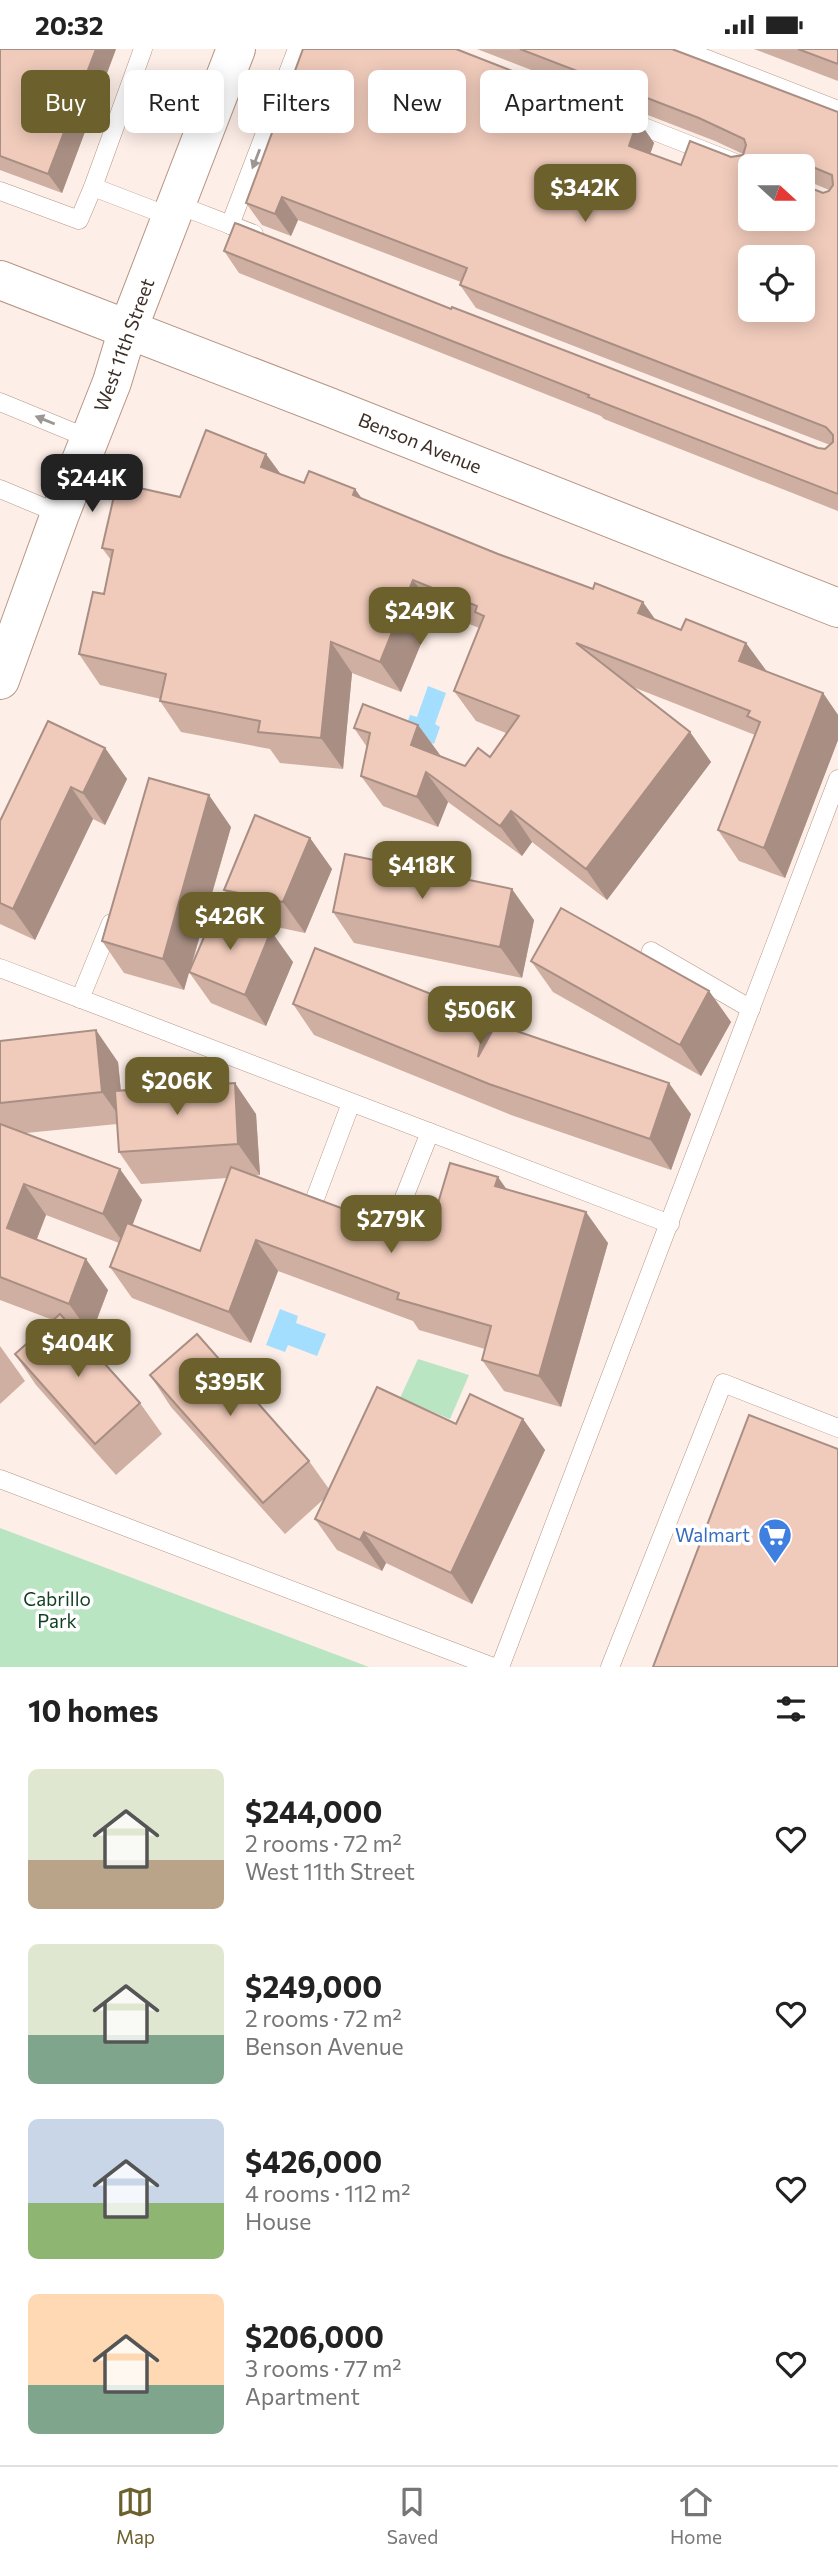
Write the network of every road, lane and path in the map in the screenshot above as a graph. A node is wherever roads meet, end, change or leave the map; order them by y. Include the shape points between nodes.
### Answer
1 (143, 49) edge
2 (236, 49) edge
3 (297, 49) edge
4 (681, 49) edge
5 (732, 58) edge
6 (838, 110) edge
7 (648, 129) edge
8 (738, 165) edge
9 (93, 187) junction
10 (0, 191) edge
11 (174, 210) junction
12 (230, 225) junction
13 (268, 240) edge
14 (0, 280) edge
15 (128, 329) junction
16 (0, 402) edge
17 (90, 439) junction
18 (0, 489) edge
19 (60, 514) junction
20 (838, 608) edge
21 (13, 613) edge
22 (0, 680) edge
23 (838, 779) edge
24 (119, 902) edge
25 (651, 951) dead end
26 (0, 968) edge
27 (80, 999) junction
28 (751, 1009) junction
29 (351, 1103) junction
30 (430, 1132) junction
31 (313, 1204) edge
32 (670, 1224) junction
33 (392, 1228) edge
34 (838, 1428) edge
35 (0, 1479) edge
36 (493, 1667) edge
37 (500, 1667) edge
38 (610, 1667) edge

1 - 9 lane
2 - 11 main road, West 11th Street
3 -> 12 lane
4 - 5 lane
5 - 6 lane
7 - 8 lane
9 - 10 lane via 79,220
9 - 11 lane
11 - 12 lane
11 - 15 main road, West 11th Street
12 - 13 lane
14 - 15 main road, Benson Avenue
15 - 17 main road, West 11th Street
15 - 20 main road, Benson Avenue
17 -> 16 lane
17 - 19 main road, West 11th Street
18 - 19 lane
19 - 21 main road, West 11th Street
21 - 22 main road, West 11th Street
23 - 28 lane
24 - 27 lane
25 - 28 lane
26 - 27 lane
27 - 29 lane
28 - 32 lane
29 - 30 lane
29 - 31 lane
30 - 32 lane
30 - 33 lane
32 - 37 lane
34 - 38 lane via 723,1383
35 - 36 lane

